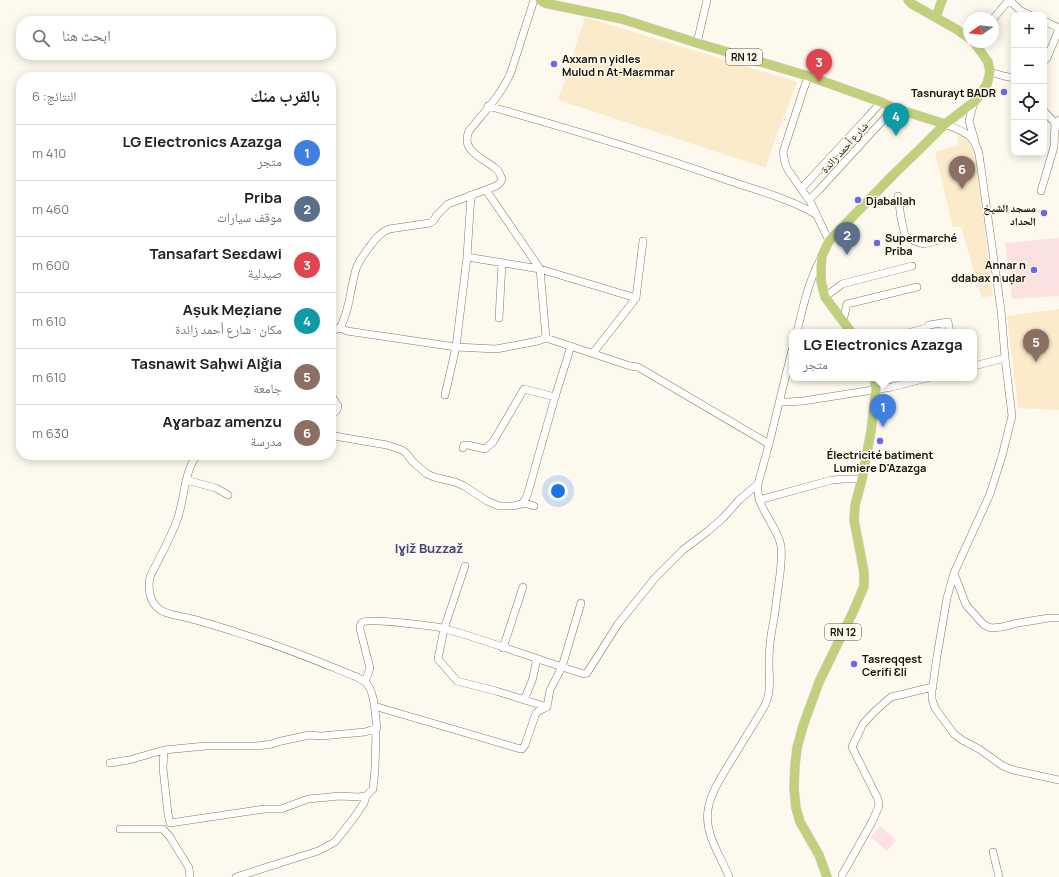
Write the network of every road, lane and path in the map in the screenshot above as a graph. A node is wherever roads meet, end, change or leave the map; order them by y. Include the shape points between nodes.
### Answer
1 (534, 0) edge
2 (540, 0) edge
3 (707, 0) edge
4 (908, 0) edge
5 (942, 0) edge
6 (1009, 0) edge
7 (999, 12) edge
8 (1023, 12) edge
9 (936, 17) junction
10 (1047, 23) edge
11 (1059, 29) edge
12 (963, 34) edge
13 (697, 43) junction
14 (978, 48) edge
15 (1047, 58) edge
16 (990, 72) junction
17 (808, 76) junction
18 (1011, 77) edge
19 (881, 102) junction
20 (974, 102) junction
21 (488, 106) junction
22 (894, 108) junction
23 (1047, 113) edge
24 (1057, 121) edge
25 (945, 124) junction
26 (1059, 131) edge
27 (975, 141) junction
28 (802, 189) junction
29 (486, 190) junction
30 (1041, 191) dead end
31 (470, 195) junction
32 (898, 196) dead end
33 (809, 200) junction
34 (817, 215) junction
35 (943, 239) dead end
36 (643, 241) dead end
37 (829, 241) junction
38 (822, 256) junction
39 (467, 257) junction
40 (502, 263) junction
41 (912, 266) dead end
42 (540, 269) junction
43 (917, 287) dead end
44 (825, 297) junction
45 (636, 298) junction
46 (499, 318) dead end
47 (843, 321) junction
48 (336, 328) edge
49 (340, 328) junction
50 (798, 329) edge
51 (849, 329) edge
52 (922, 329) edge
53 (949, 329) edge
54 (546, 338) junction
55 (571, 346) junction
56 (456, 347) junction
57 (593, 353) junction
58 (1004, 358) junction
59 (789, 362) edge
60 (977, 365) edge
61 (875, 381) edge
62 (915, 381) edge
63 (876, 389) junction
64 (445, 395) dead end
65 (555, 397) junction
66 (779, 402) junction
67 (336, 436) edge
68 (769, 444) junction
69 (463, 448) dead end
70 (193, 460) edge
71 (862, 479) junction
72 (186, 480) junction
73 (758, 484) junction
74 (228, 495) dead end
75 (759, 500) junction
76 (523, 503) junction
77 (534, 506) dead end
78 (464, 566) dead end
79 (954, 573) junction
80 (523, 587) dead end
81 (582, 604) dead end
82 (1059, 618) edge
83 (444, 629) junction
84 (504, 648) junction
85 (537, 659) junction
86 (562, 667) junction
87 (365, 682) junction
88 (933, 687) junction
89 (524, 700) junction
90 (374, 706) junction
91 (547, 707) junction
92 (377, 728) junction
93 (164, 750) junction
94 (110, 763) dead end
95 (1059, 780) edge
96 (366, 796) junction
97 (170, 823) junction
98 (120, 829) dead end
99 (163, 829) junction
100 (993, 852) dead end
101 (190, 877) edge
102 (236, 877) edge
103 (729, 877) edge
104 (827, 877) edge
105 (842, 877) edge
106 (999, 877) edge

1 - 21 street via 509,76
2 - 13 main road, RN 12 via 622,19
3 - 13 street
4 - 9 main road
5 - 9 main road
6 - 7 street
6 - 8 street
9 - 12 main road
10 - 11 street
11 - 15 street
13 - 17 main road, RN 12
14 - 16 main road via 988,62
16 - 18 street
16 - 20 main road via 987,84
17 - 19 main road, RN 12
17 - 28 street via 783,152 788,170
19 - 22 main road, RN 12
19 - 28 street, شارع أحمد زائدة
20 - 25 main road
20 - 27 street via 970,121
21 - 29 street via 469,131 467,139 469,148 481,159 486,160 500,175 502,181 499,185
21 - 34 street via 678,163 798,204
22 - 25 main road, RN 12
22 - 33 street, شارع أحمد زائدة
23 - 24 street
24 - 26 street
24 - 30 street via 1054,147
25 - 27 street via 965,133
25 - 37 main road
27 - 58 street via 1001,310
28 - 33 street
29 - 31 street
29 - 42 street
31 - 39 street
31 - 49 street via 448,204 433,221 389,229 378,236 358,265
32 - 35 street via 905,236 924,244
33 - 34 street
34 - 37 street
36 - 45 street
37 - 38 main road
38 - 44 main road via 821,281
38 - 50 street via 808,290
39 - 40 street
39 - 56 street
40 - 42 street
40 - 46 street
41 - 44 street via 842,284
42 - 45 street
42 - 54 street
43 - 47 street via 847,304
44 - 47 main road
45 - 57 street
47 - 51 main road
48 - 49 street
49 - 56 street
52 - 53 street via 929,325 948,322
54 - 55 street
54 - 56 street via 496,349
55 - 57 street
55 - 65 street
56 - 64 street
57 - 68 street via 638,367
58 - 60 street
58 - 79 street via 1012,416 990,494
59 - 66 street
61 - 63 main road, RN 12
62 - 63 street
63 - 66 street via 803,402
63 - 71 main road, RN 12
65 - 69 street via 524,388 493,442 485,449 468,444
65 - 76 street
66 - 68 street
67 - 76 street via 402,450 427,474 464,486 493,504 508,507
68 - 73 street
70 - 72 street
71 - 75 street via 832,480
71 - 104 main road, RN 12 via 854,520 864,572 864,586 819,682 803,726 795,765 794,788 800,822 819,855
72 - 74 street via 216,488
72 - 87 street via 176,522 150,577 152,600 158,609 293,652
73 - 75 street
73 - 86 street via 746,492 723,518 683,550 655,578 618,624 587,673
75 - 103 street via 778,537 782,552 770,650 770,686 767,701 720,778 708,808 707,818 711,836
76 - 77 street
78 - 83 street
79 - 82 street via 966,605 984,625 991,628
79 - 88 street via 947,598
80 - 84 street
81 - 86 street
83 - 84 street
83 - 87 street via 376,620 362,622 360,629 370,668
83 - 89 street via 438,659 454,679
84 - 85 street
85 - 86 street
85 - 89 street
86 - 91 street via 550,690
87 - 90 street via 371,688
88 - 95 street via 932,699 935,708 954,734 962,740 979,748 1002,766
88 - 105 street via 891,697 862,724 852,747 878,799 879,806
89 - 91 street
90 - 91 street via 517,748 525,745 536,713
90 - 92 street
92 - 93 street via 365,732 309,735 257,746 206,746
92 - 96 street via 373,789
93 - 94 street
93 - 97 street via 163,768
96 - 97 street via 308,799 281,809 264,809
96 - 102 street via 353,820 335,842 318,851
97 - 99 street
98 - 99 street
99 - 101 street via 189,868
100 - 106 street

